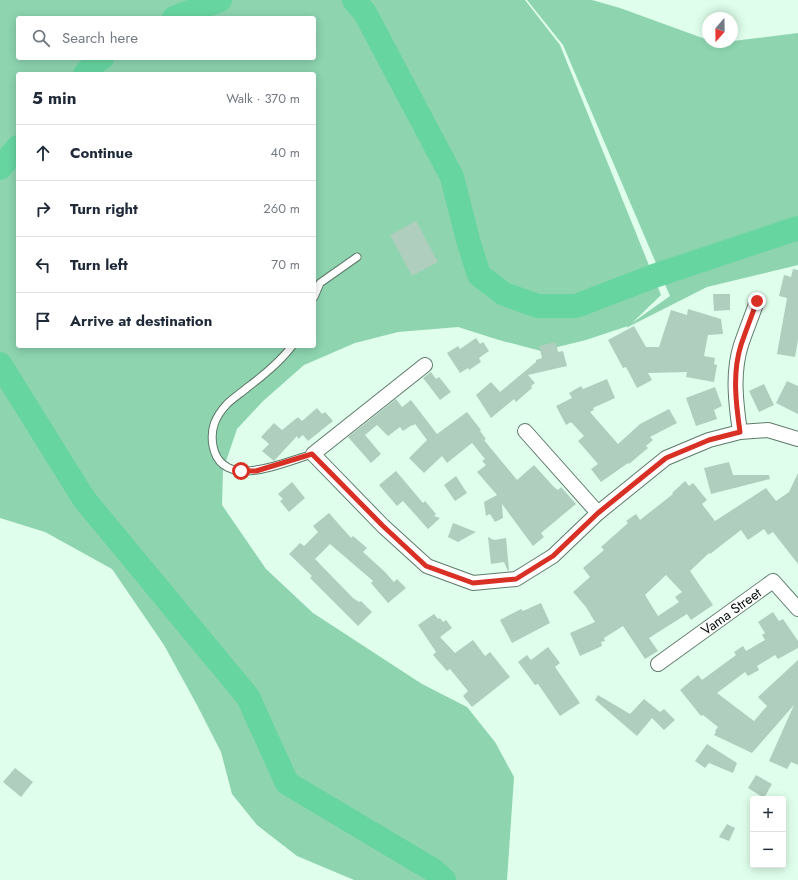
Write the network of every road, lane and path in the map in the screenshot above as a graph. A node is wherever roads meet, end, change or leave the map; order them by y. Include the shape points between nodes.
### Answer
1 (357, 257) dead end
2 (316, 292) edge
3 (757, 301) dead end
4 (290, 348) edge
5 (425, 365) dead end
6 (526, 431) dead end
7 (740, 432) junction
8 (798, 439) edge
9 (312, 454) junction
10 (598, 513) junction
11 (798, 609) edge
12 (658, 664) dead end

1 - 2 lane via 320,283
3 - 7 street via 740,346 736,380
4 - 9 lane via 260,378 227,404 215,420 212,438 215,454 219,461 229,468 241,471 256,471
5 - 9 street
6 - 10 street
7 - 8 street via 768,430
7 - 10 street via 709,440 666,458
9 - 10 street via 426,566 473,583 516,579 553,556
11 - 12 street, Vama Street via 773,581

